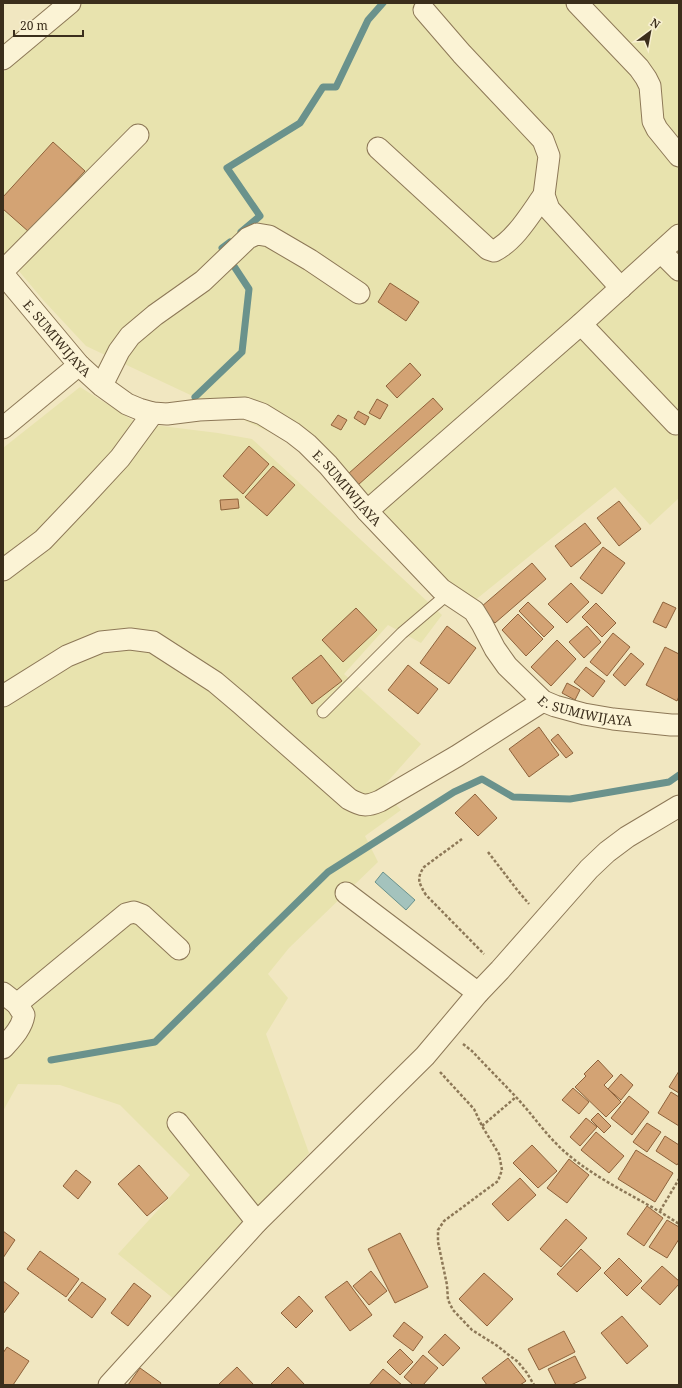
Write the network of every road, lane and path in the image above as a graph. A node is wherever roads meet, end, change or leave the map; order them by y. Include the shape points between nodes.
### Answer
1 (70, 3) edge
2 (577, 3) edge
3 (424, 10) dead end
4 (3, 59) edge
5 (138, 135) dead end
6 (378, 148) dead end
7 (679, 156) edge
8 (544, 195) junction
9 (679, 235) edge
10 (661, 252) junction
11 (679, 270) edge
12 (3, 273) edge
13 (622, 288) junction
14 (359, 293) dead end
15 (581, 324) junction
16 (79, 365) junction
17 (102, 385) junction
18 (153, 413) junction
19 (676, 424) dead end
20 (3, 428) edge
21 (367, 511) junction
22 (3, 570) edge
23 (449, 593) junction
24 (3, 696) edge
25 (543, 701) junction
26 (323, 712) dead end
27 (679, 725) edge
28 (679, 806) edge
29 (462, 839) dead end
30 (488, 852) dead end
31 (346, 893) dead end
32 (544, 921) junction
33 (180, 949) dead end
34 (500, 970) junction
35 (478, 993) junction
36 (10, 998) edge
37 (446, 1030) junction
38 (3, 1048) edge
39 (425, 1056) junction
40 (516, 1097) junction
41 (178, 1123) dead end
42 (482, 1126) junction
43 (679, 1179) edge
44 (660, 1211) junction
45 (257, 1222) junction
46 (679, 1224) edge
47 (109, 1385) edge
48 (534, 1385) edge

1 - 4 street
2 - 7 street via 646,78 650,86 653,121
3 - 8 street via 543,140 549,156
5 - 12 street
6 - 8 street via 488,249 494,251 503,247 512,238
8 - 13 street via 549,209
9 - 10 street
10 - 11 street
10 - 13 street
12 - 16 street, E. SUMIWIJAYA
13 - 15 street
14 - 17 street via 269,236 257,234 234,250 203,281 130,336 119,351
15 - 19 street
15 - 21 street
16 - 17 street, E. SUMIWIJAYA
16 - 20 street
17 - 18 street, E. SUMIWIJAYA via 127,404
18 - 21 street, E. SUMIWIJAYA via 244,408 262,414 307,444
18 - 22 street via 120,458 82,499 42,540
21 - 23 street, E. SUMIWIJAYA via 441,588
23 - 25 street, E. SUMIWIJAYA via 474,611 494,649 507,666
23 - 26 lane via 402,633
24 - 25 street via 66,656 101,642 130,639 153,642 214,682 349,799 361,805 380,801
25 - 27 street, E. SUMIWIJAYA via 567,710 613,719
28 - 32 street via 607,852
29 - 34 path via 424,867 420,873 419,883 426,895
30 - 32 path
31 - 35 street
32 - 34 street
33 - 36 street via 142,915 134,912 126,914
34 - 35 street
35 - 37 street
36 - 38 street via 24,1015 18,1030
37 - 39 street
37 - 40 path via 472,1051
39 - 42 path via 474,1109
39 - 45 street
40 - 42 path
40 - 44 path via 542,1129 569,1156 588,1170
41 - 45 street
42 - 48 path via 499,1154 502,1170 498,1181 444,1221 438,1230 448,1300 453,1310 472,1330 496,1344 518,1362
43 - 44 path
44 - 46 path
45 - 47 street

